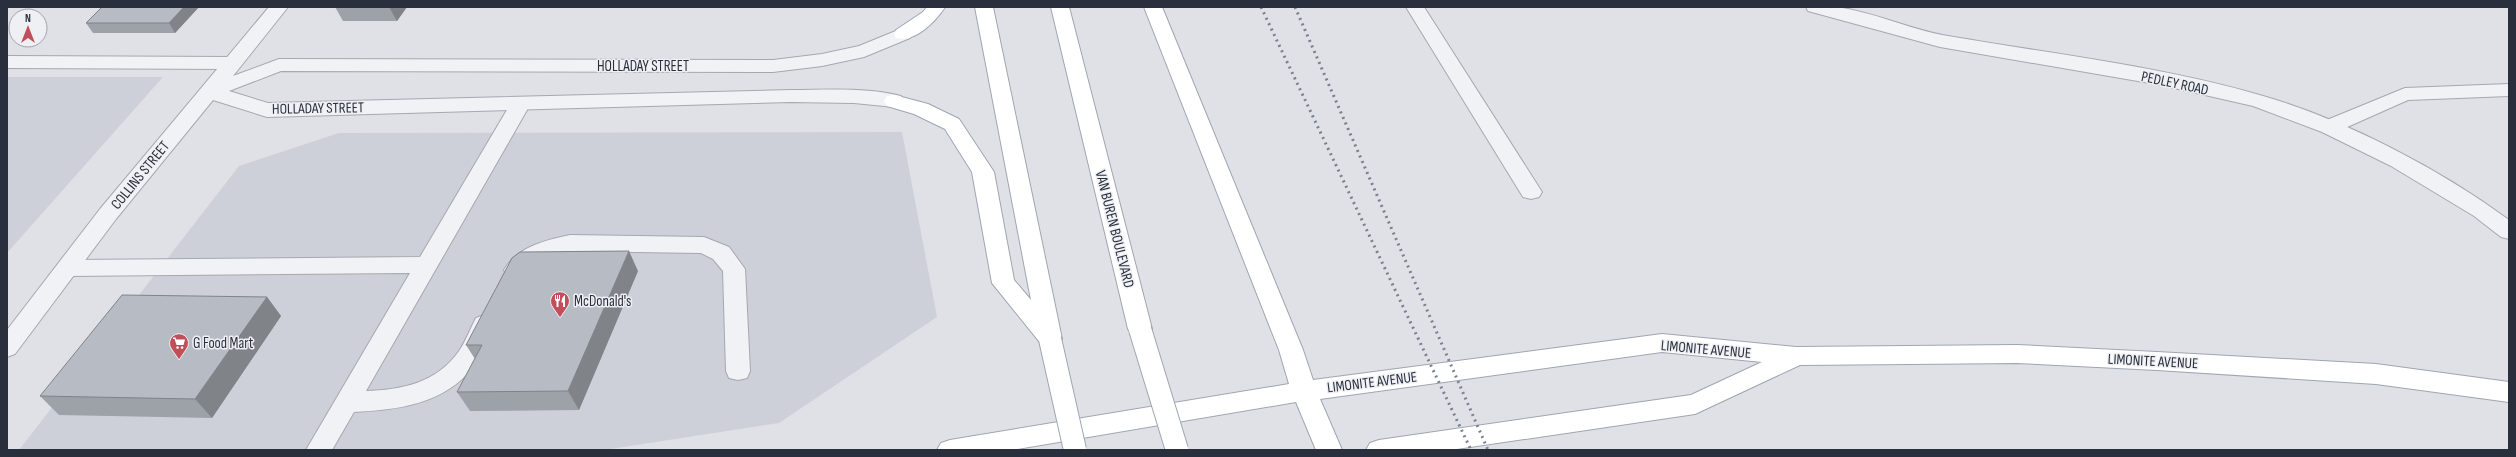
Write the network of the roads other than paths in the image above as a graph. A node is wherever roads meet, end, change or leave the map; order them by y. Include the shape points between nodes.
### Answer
1 (279, 7) edge
2 (936, 7) edge
3 (984, 7) edge
4 (1060, 7) edge
5 (1153, 7) edge
6 (1415, 7) edge
7 (1815, 7) edge
8 (903, 34) joint
9 (7, 62) edge
10 (233, 62) junction
11 (2509, 90) edge
12 (209, 92) junction
13 (894, 100) joint
14 (521, 103) junction
15 (2330, 127) junction
16 (1531, 192) dead end
17 (2509, 232) edge
18 (428, 265) junction
19 (69, 268) junction
20 (1050, 339) junction
21 (7, 348) edge
22 (1796, 356) junction
23 (738, 371) dead end
24 (1304, 391) junction
25 (2509, 392) edge
26 (347, 402) junction
27 (319, 450) edge
28 (950, 450) edge
29 (1075, 450) edge
30 (1177, 450) edge
31 (1329, 450) edge
32 (1379, 450) edge

1 - 10 street, COLLINS STREET
2 - 8 main road via 930,16
3 - 20 main road
4 - 30 main road, VAN BUREN BOULEVARD, bridge via 1140,329
5 - 24 main road via 1291,350
6 - 16 street
7 - 15 street, PEDLEY ROAD via 1940,41 2161,79 2258,101
8 - 12 street, HOLLADAY STREET via 864,51 774,66 279,65
9 - 10 street
10 - 12 street, COLLINS STREET
11 - 15 street via 2405,94
12 - 14 street, HOLLADAY STREET via 267,110
12 - 19 street, COLLINS STREET via 108,214
13 - 14 street, HOLLADAY STREET via 791,96
13 - 20 main road via 921,109 952,124 983,172 1003,282
14 - 18 street
15 - 17 street, PEDLEY ROAD via 2398,161 2482,211
18 - 19 street
18 - 26 street
19 - 21 street, COLLINS STREET
20 - 29 main road, bridge
22 - 24 main road, LIMONITE AVENUE via 1662,344
22 - 25 main road, LIMONITE AVENUE via 2018,354 2376,374
22 - 32 main road, LIMONITE AVENUE via 1695,404
23 - 26 street via 734,269 721,253 704,245 570,244 543,249 514,270 463,364 428,390 402,399
24 - 28 main road, LIMONITE AVENUE
24 - 31 main road
26 - 27 street

